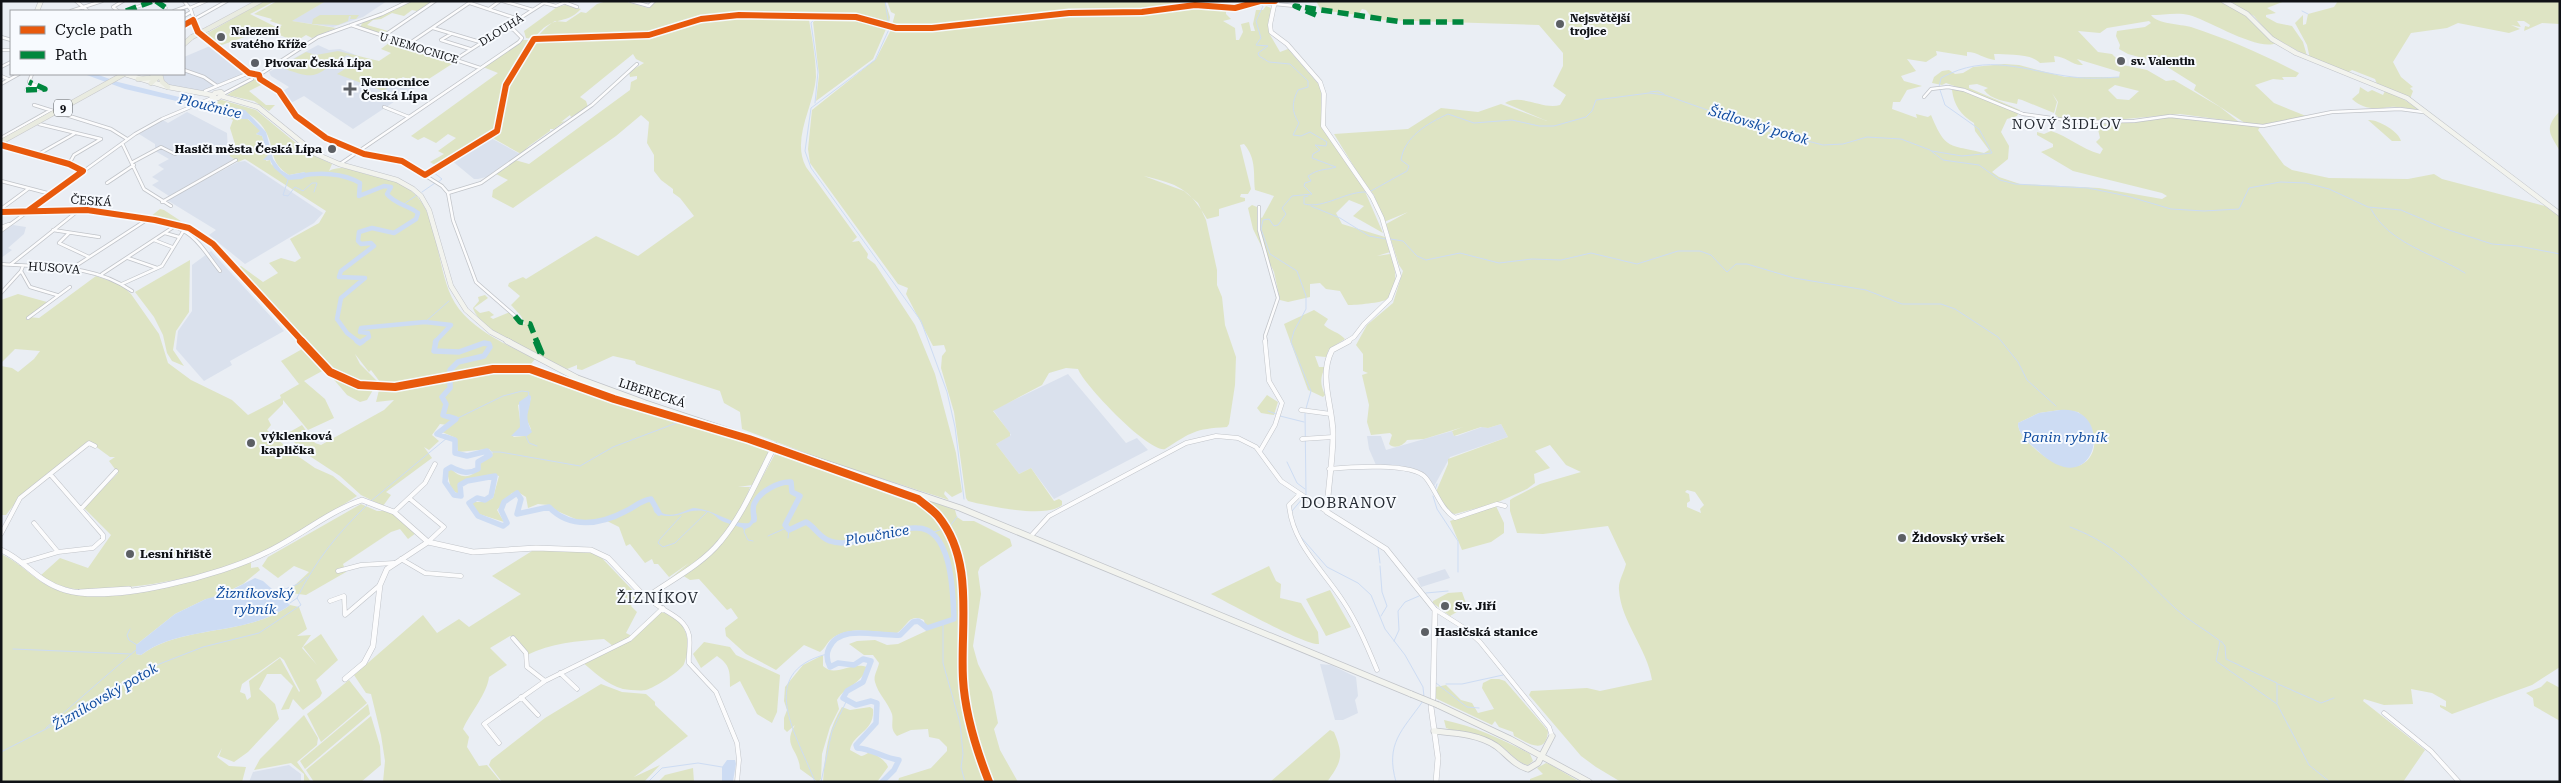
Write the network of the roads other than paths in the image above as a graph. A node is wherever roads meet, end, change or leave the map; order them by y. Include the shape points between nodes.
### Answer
1 (76, 1) edge
2 (102, 1) edge
3 (123, 1) edge
4 (154, 1) edge
5 (184, 1) edge
6 (206, 1) edge
7 (260, 1) edge
8 (409, 1) edge
9 (435, 1) edge
10 (501, 1) edge
11 (631, 1) edge
12 (654, 1) edge
13 (1246, 1) edge
14 (1280, 1) edge
15 (2224, 1) edge
16 (227, 2) edge
17 (470, 2) edge
18 (545, 2) edge
19 (567, 2) edge
20 (1256, 2) edge
21 (1275, 2) edge
22 (1295, 6) dead end
23 (85, 7) junction
24 (189, 7) junction
25 (577, 7) dead end
26 (166, 8) dead end
27 (489, 9) junction
28 (74, 10) edge
29 (87, 10) edge
30 (117, 10) edge
31 (129, 10) edge
32 (178, 10) edge
33 (533, 10) junction
34 (191, 12) junction
35 (185, 15) edge
36 (519, 19) junction
37 (193, 20) junction
38 (360, 22) junction
39 (185, 24) edge
40 (350, 25) junction
41 (506, 27) junction
42 (344, 28) junction
43 (357, 28) junction
44 (433, 28) junction
45 (451, 33) junction
46 (381, 37) junction
47 (185, 41) edge
48 (480, 43) junction
49 (410, 44) junction
50 (471, 49) junction
51 (456, 59) junction
52 (637, 64) dead end
53 (481, 68) junction
54 (185, 70) edge
55 (249, 73) junction
56 (17, 75) edge
57 (32, 75) edge
58 (123, 75) edge
59 (128, 75) edge
60 (157, 75) edge
61 (158, 75) edge
62 (159, 75) edge
63 (1, 76) edge
64 (255, 77) junction
65 (138, 79) junction
66 (9, 80) junction
67 (29, 82) joint
68 (152, 83) junction
69 (1, 84) edge
70 (217, 86) junction
71 (168, 87) junction
72 (26, 90) dead end
73 (205, 91) dead end
74 (222, 94) junction
75 (210, 97) junction
76 (1924, 97) dead end
77 (34, 105) dead end
78 (384, 108) dead end
79 (49, 111) junction
80 (2426, 112) junction
81 (409, 117) junction
82 (39, 124) dead end
83 (75, 134) junction
84 (1, 138) edge
85 (127, 139) junction
86 (1, 143) edge
87 (123, 145) junction
88 (358, 152) junction
89 (175, 154) dead end
90 (37, 155) junction
91 (236, 160) dead end
92 (69, 164) junction
93 (134, 164) junction
94 (339, 164) junction
95 (84, 171) junction
96 (1, 181) edge
97 (107, 183) dead end
98 (28, 188) junction
99 (448, 193) junction
100 (51, 194) junction
101 (162, 202) junction
102 (171, 206) dead end
103 (1259, 207) dead end
104 (1, 209) edge
105 (80, 210) junction
106 (28, 211) junction
107 (2560, 214) edge
108 (149, 219) junction
109 (9, 224) junction
110 (175, 226) junction
111 (1, 227) edge
112 (53, 230) junction
113 (184, 230) junction
114 (1, 231) edge
115 (164, 233) junction
116 (69, 234) junction
117 (99, 237) dead end
118 (179, 237) junction
119 (154, 240) junction
120 (172, 247) junction
121 (89, 257) junction
122 (128, 257) junction
123 (1, 264) edge
124 (10, 266) junction
125 (23, 266) junction
126 (73, 267) junction
127 (158, 268) junction
128 (21, 271) junction
129 (220, 271) dead end
130 (102, 275) junction
131 (122, 284) junction
132 (70, 287) dead end
133 (132, 291) dead end
134 (1, 293) edge
135 (58, 295) junction
136 (516, 316) dead end
137 (28, 318) dead end
138 (1301, 410) dead end
139 (1331, 414) junction
140 (1332, 437) junction
141 (1302, 439) dead end
142 (776, 445) junction
143 (95, 446) dead end
144 (1260, 451) junction
145 (435, 464) dead end
146 (1329, 469) junction
147 (116, 471) dead end
148 (50, 474) junction
149 (1300, 494) junction
150 (409, 498) junction
151 (1505, 506) dead end
152 (81, 508) junction
153 (394, 512) junction
154 (1327, 512) junction
155 (34, 523) dead end
156 (1, 534) edge
157 (1031, 536) junction
158 (428, 542) junction
159 (1, 550) edge
160 (58, 552) junction
161 (400, 559) junction
162 (21, 562) junction
163 (394, 563) junction
164 (338, 571) dead end
165 (461, 576) dead end
166 (380, 585) junction
167 (647, 596) junction
168 (330, 601) dead end
169 (663, 608) junction
170 (1436, 610) junction
171 (513, 638) dead end
172 (1377, 670) dead end
173 (560, 673) junction
174 (345, 679) dead end
175 (545, 681) junction
176 (577, 689) dead end
177 (521, 697) junction
178 (1432, 698) dead end
179 (1435, 706) junction
180 (2384, 713) dead end
181 (538, 715) dead end
182 (1434, 731) junction
183 (1552, 736) joint
184 (499, 743) dead end
185 (1542, 756) junction
186 (737, 782) edge
187 (1436, 782) edge
188 (1589, 782) edge
189 (2459, 782) edge

1 - 23 street
2 - 23 street
3 - 30 street via 113,7
4 - 26 street
4 - 31 street
5 - 24 street
6 - 24 street
7 - 47 main road, bridge
8 - 38 street
9 - 46 street
10 - 27 street
10 - 33 street
11 - 12 street via 649,6
13 - 20 street
14 - 21 street
15 - 80 main road via 2248,14 2270,38 2290,50 2400,94
16 - 37 street
17 - 27 street
17 - 44 street
18 - 19 street via 556,6
18 - 33 street, DLOUHÁ
19 - 25 street
20 - 21 street
21 - 22 street
21 - 139 street via 1272,32 1287,44 1320,82 1324,94 1323,126 1372,196 1399,276 1390,302 1353,338 1331,350 1324,386
23 - 28 street
23 - 29 street
24 - 32 street
24 - 34 street
27 - 36 street
33 - 36 street, DLOUHÁ
34 - 35 street
34 - 37 street
36 - 41 street, DLOUHÁ
37 - 39 street
37 - 55 street via 198,32
38 - 40 street
38 - 43 street
40 - 42 street
40 - 43 street, U NEMOCNICE
41 - 48 street, DLOUHÁ
41 - 53 street via 522,38
42 - 43 street, U NEMOCNICE
42 - 64 street via 309,42
43 - 46 street, U NEMOCNICE
44 - 45 street
44 - 49 street
45 - 48 street
45 - 50 street via 442,40
46 - 49 street, U NEMOCNICE
48 - 50 street, DLOUHÁ
49 - 51 street, U NEMOCNICE
50 - 51 street, DLOUHÁ
51 - 53 street, U NEMOCNICE
52 - 99 street via 592,105 481,183
53 - 81 street
54 - 70 street
55 - 64 street
55 - 70 street
56 - 66 street
57 - 67 street
58 - 86 main road, 9, bridge
59 - 65 main road
60 - 65 main road
61 - 68 main road
62 - 71 main road
63 - 66 street
64 - 74 street
64 - 88 street via 279,91 296,116 315,130
65 - 68 main road
66 - 69 street
67 - 72 street via 45,89
68 - 71 main road
70 - 73 street
71 - 75 main road
74 - 75 main road
74 - 94 main road, LIBERECKÁ via 258,107 310,150
75 - 85 street
76 - 80 street via 1932,88 1956,89 1977,94 2023,114 2080,122 2134,121 2170,116 2263,126 2332,112 2400,109
77 - 79 street
78 - 81 street
79 - 84 street
79 - 85 street via 111,129
80 - 107 main road
81 - 88 street
82 - 83 street
83 - 90 street
83 - 92 street via 101,139 74,155
85 - 87 street
86 - 90 street
87 - 93 street
87 - 95 street
88 - 94 street
88 - 99 street via 405,162
89 - 93 street via 160,148
90 - 92 street
91 - 101 street
92 - 95 street
93 - 97 street
93 - 101 street via 144,189
94 - 142 main road, LIBERECKÁ via 398,180 421,196 429,210 453,291 481,324 588,383
95 - 100 street
96 - 98 street
98 - 100 street
98 - 104 street
99 - 136 street via 453,220 471,273 486,293
100 - 106 street
101 - 102 street
103 - 144 street via 1259,230 1278,298 1265,336 1269,381 1282,403 1275,425
105 - 106 street, ČESKÁ
105 - 108 street, ČESKÁ
105 - 112 street
106 - 109 street
108 - 110 street, ČESKÁ
108 - 121 street
109 - 111 street
109 - 114 street
110 - 113 street, ČESKÁ
110 - 115 street
112 - 116 street
112 - 124 street
113 - 118 street
113 - 129 street, ČESKÁ
115 - 118 street
115 - 119 street
116 - 117 street
116 - 121 street via 59,243
118 - 120 street
119 - 120 street
119 - 122 street
120 - 127 street via 165,263
121 - 126 street
122 - 127 street
122 - 130 street
123 - 124 street, HUSOVA
124 - 125 street, HUSOVA
125 - 126 street, HUSOVA
125 - 128 street
126 - 130 street, HUSOVA
127 - 131 street
128 - 134 street
128 - 135 street via 30,287
130 - 131 street, HUSOVA
131 - 133 street, HUSOVA
132 - 135 street
135 - 137 street
138 - 139 street
139 - 140 street
140 - 141 street
140 - 146 street
142 - 157 main road, LIBERECKÁ
142 - 167 street via 732,526 706,556
143 - 148 street via 89,442
144 - 149 street via 1282,481
144 - 157 street via 1245,441 1225,435 1203,436 1049,516
145 - 150 street via 425,483
146 - 151 street via 1416,470 1426,478 1442,509 1455,518 1497,504
146 - 154 street
147 - 152 street
148 - 152 street
148 - 156 street via 20,498
149 - 154 street
149 - 172 street via 1289,505 1296,534 1344,602
150 - 153 street
150 - 158 street via 444,527
152 - 160 street via 103,535 102,539 92,548
153 - 158 street
153 - 162 street via 365,500 354,502 258,557 181,580 113,594 73,593 54,587
154 - 170 street via 1386,550
155 - 160 street
157 - 179 main road, LIBERECKÁ, bridge
158 - 161 street
158 - 167 street via 473,552 536,548 591,550 608,558 638,591
159 - 162 street
160 - 162 street
161 - 163 street
161 - 165 street via 426,573
163 - 164 street via 361,565
163 - 166 street
166 - 168 street via 344,615 344,596
166 - 174 street via 373,646 364,663
167 - 169 street
169 - 173 street via 630,639
169 - 186 street via 684,624 689,634 689,663 716,692 737,743
170 - 178 street
170 - 183 street via 1480,642 1549,727
171 - 175 street via 526,653 527,667
173 - 175 street
173 - 176 street
175 - 177 street
177 - 181 street
177 - 184 street via 484,724
179 - 182 street
179 - 185 main road, LIBERECKÁ
180 - 189 street via 2431,751
182 - 185 main road via 1485,740 1526,768 1534,766
182 - 187 street via 1438,758
183 - 185 main road
185 - 188 main road, LIBERECKÁ

